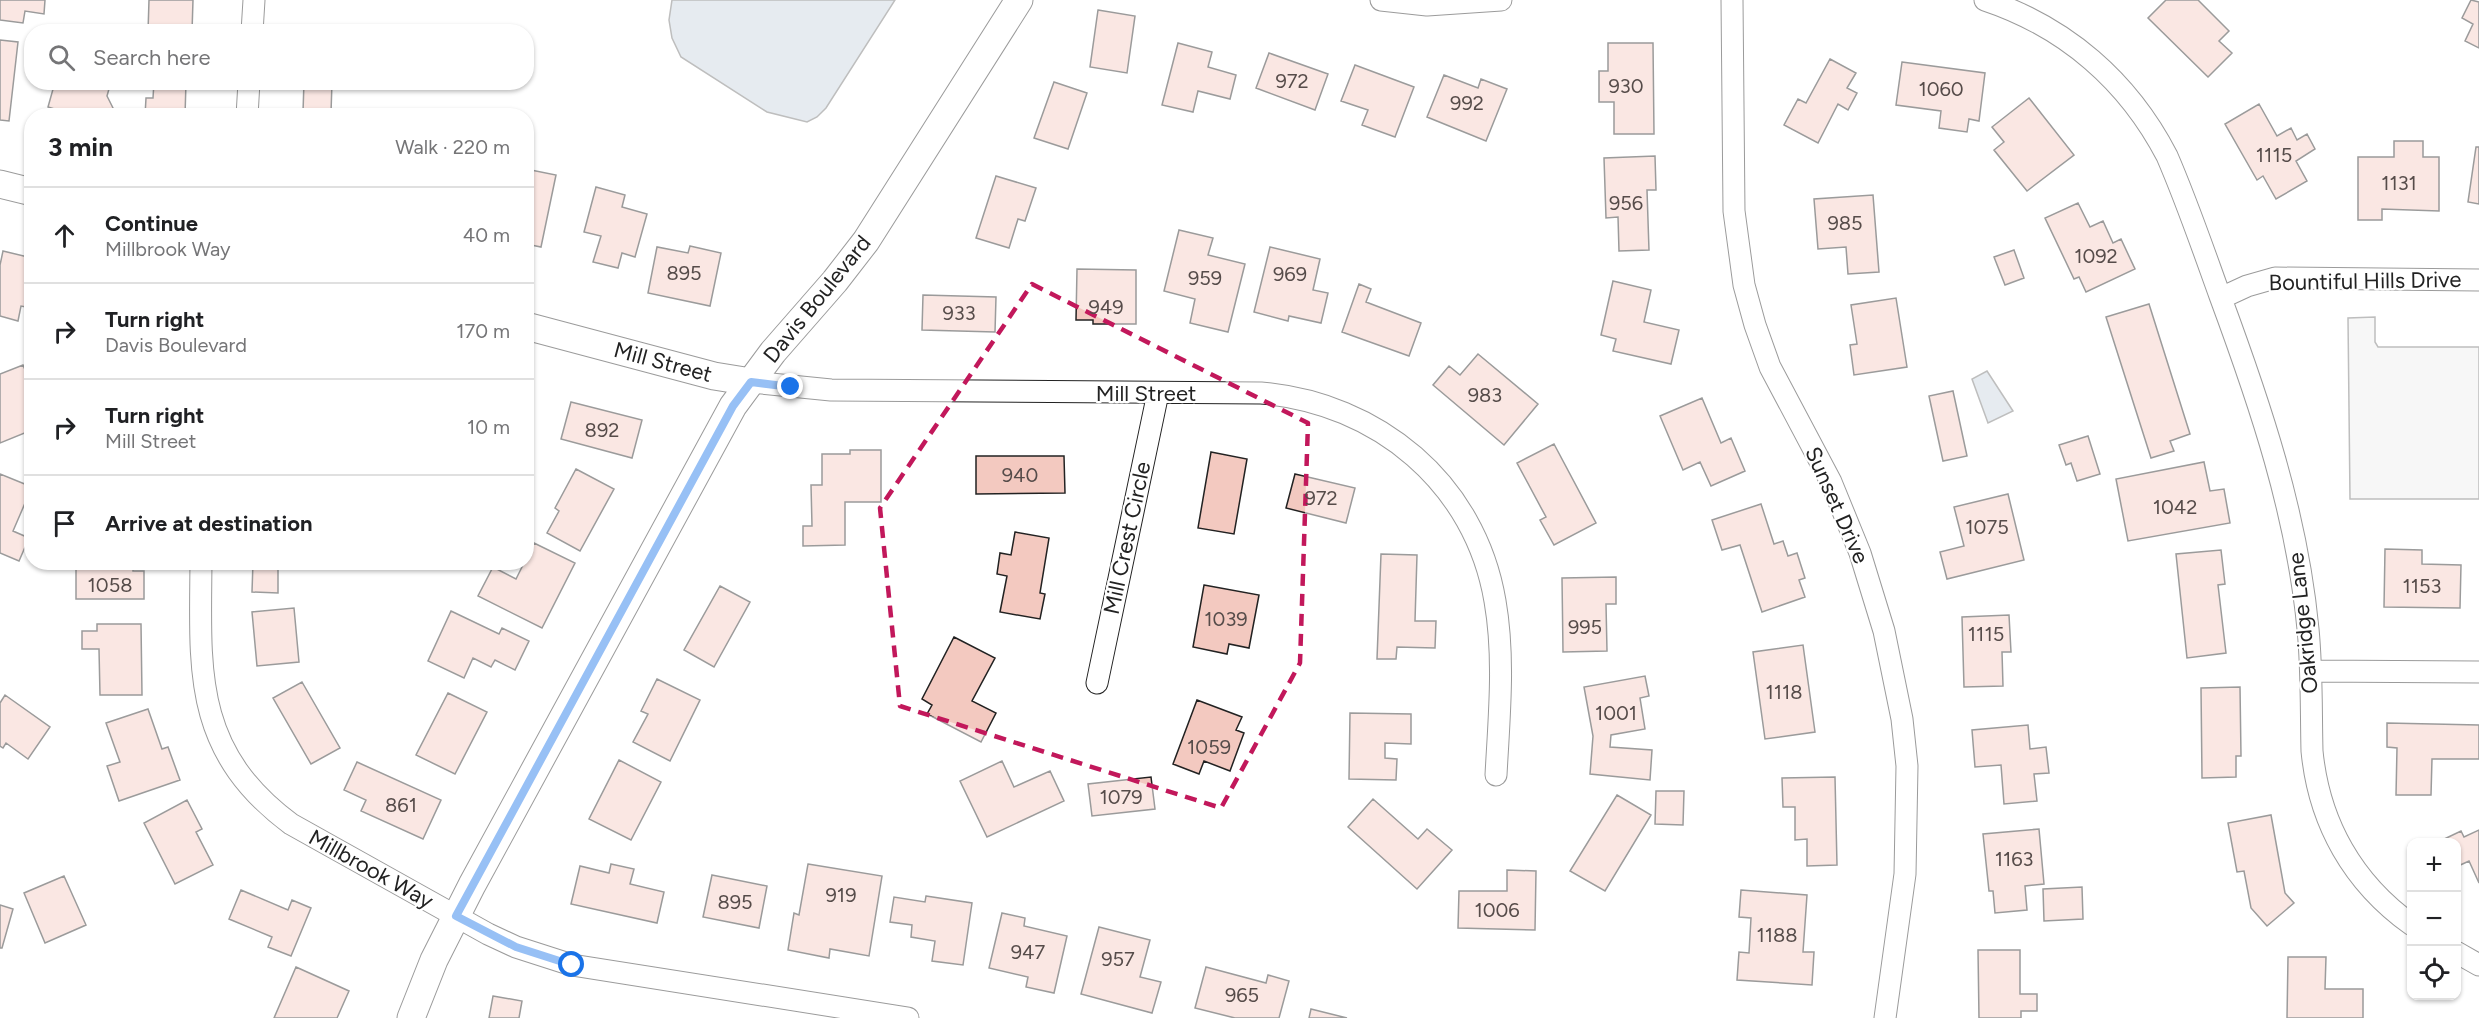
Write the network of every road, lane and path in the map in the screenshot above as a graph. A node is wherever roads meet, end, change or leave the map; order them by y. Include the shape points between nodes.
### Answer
1 (254, 0) edge
2 (1019, 0) edge
3 (1381, 0) edge
4 (1501, 0) edge
5 (1732, 0) edge
6 (1985, 0) edge
7 (252, 24) edge
8 (249, 90) edge
9 (247, 108) edge
10 (0, 184) edge
11 (24, 190) edge
12 (2479, 280) edge
13 (2221, 298) junction
14 (534, 328) edge
15 (751, 382) junction
16 (1158, 393) junction
17 (201, 570) edge
18 (2311, 671) junction
19 (2479, 672) edge
20 (1097, 683) dead end
21 (1496, 775) dead end
22 (456, 916) junction
23 (2407, 921) edge
24 (2461, 954) edge
25 (2479, 965) edge
26 (411, 1018) edge
27 (908, 1018) edge
28 (1885, 1018) edge

1 - 7 street
2 - 15 street, Davis Boulevard via 866,241
3 - 4 street via 1427,5
5 - 28 street, Sunset Drive via 1734,211 1744,285 1770,367 1831,482 1860,553 1884,631 1902,719 1907,766 1905,874
6 - 13 street via 2028,17 2070,42 2126,93 2167,156
8 - 9 street
10 - 11 street
12 - 13 street, Bountiful Hills Drive via 2275,279
13 - 18 street, Oakridge Lane via 2264,418 2282,483 2302,590
14 - 15 street, Mill Street via 714,376
15 - 16 street, Mill Street via 831,390
15 - 22 street, Davis Boulevard via 728,415
16 - 20 street, Mill Crest Circle
16 - 21 street, Mill Street via 1261,393 1317,402 1380,430 1435,475 1476,538 1496,603 1500,704
17 - 22 street, Millbrook Way via 204,690 217,734 239,773 269,808 291,824
18 - 19 street
18 - 23 street, Oakridge Lane via 2312,751 2325,813 2357,874
22 - 26 street, Davis Boulevard
22 - 27 street, Millbrook Way via 516,947 572,965
24 - 25 street

